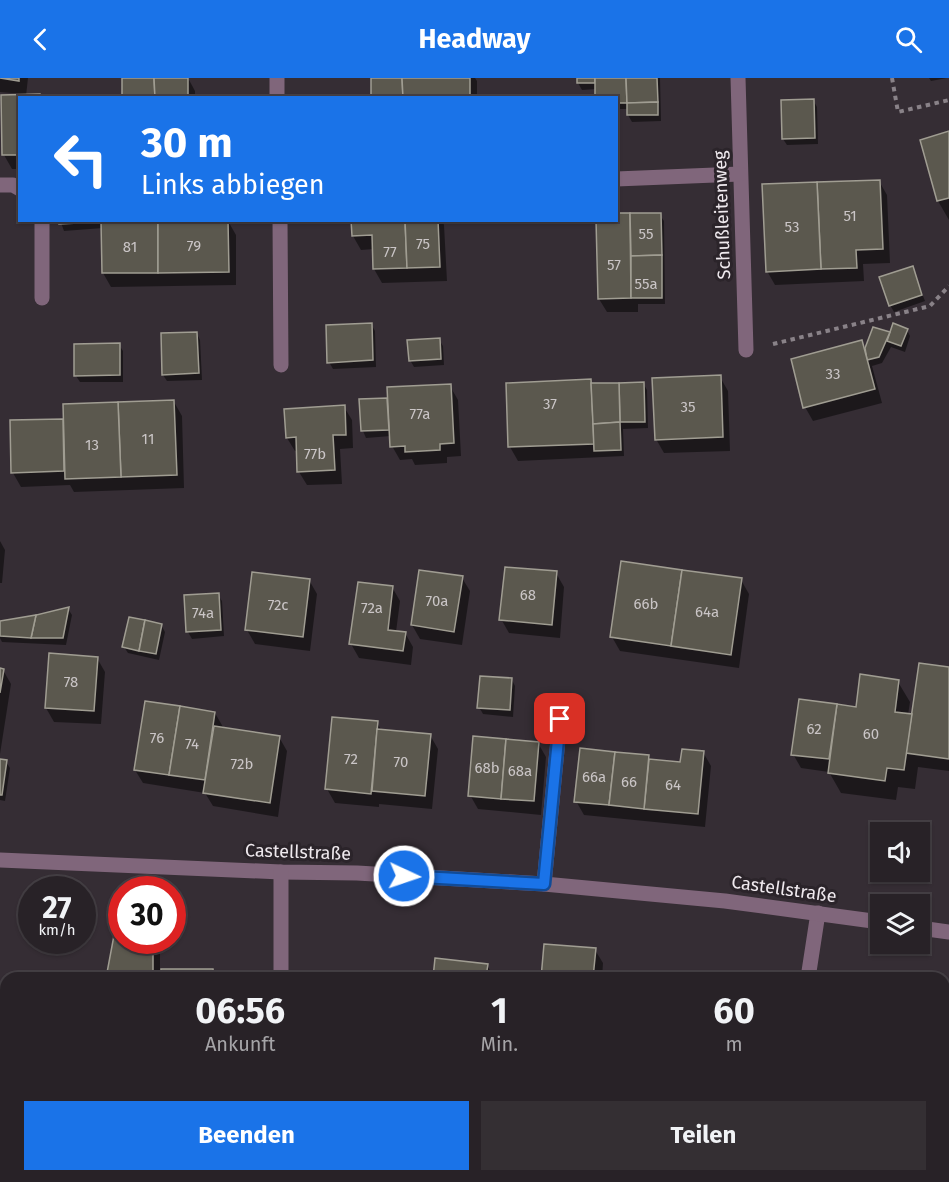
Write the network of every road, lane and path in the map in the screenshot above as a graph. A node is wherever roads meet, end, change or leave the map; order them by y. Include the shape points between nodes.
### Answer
1 (277, 78) edge
2 (738, 78) edge
3 (892, 78) edge
4 (277, 96) edge
5 (949, 100) edge
6 (740, 174) junction
7 (618, 179) edge
8 (0, 185) edge
9 (18, 188) edge
10 (42, 222) edge
11 (280, 222) edge
12 (949, 286) edge
13 (42, 298) dead end
14 (746, 351) joint
15 (281, 366) dead end
16 (560, 719) dead end
17 (0, 860) edge
18 (281, 872) junction
19 (544, 884) junction
20 (818, 913) junction
21 (870, 921) edge
22 (930, 929) edge
23 (949, 932) edge
24 (281, 972) edge
25 (809, 972) edge

1 - 4 street
2 - 6 street, Schußleitenweg
3 - 5 path via 898,112
6 - 7 street
6 - 14 street, Schußleitenweg
8 - 9 street
10 - 13 street
11 - 15 street
12 - 14 path via 930,306
16 - 19 street
17 - 18 street, Castellstraße
18 - 19 street, Castellstraße
18 - 24 street
19 - 20 street, Castellstraße
20 - 21 street, Castellstraße
20 - 25 street
22 - 23 street

